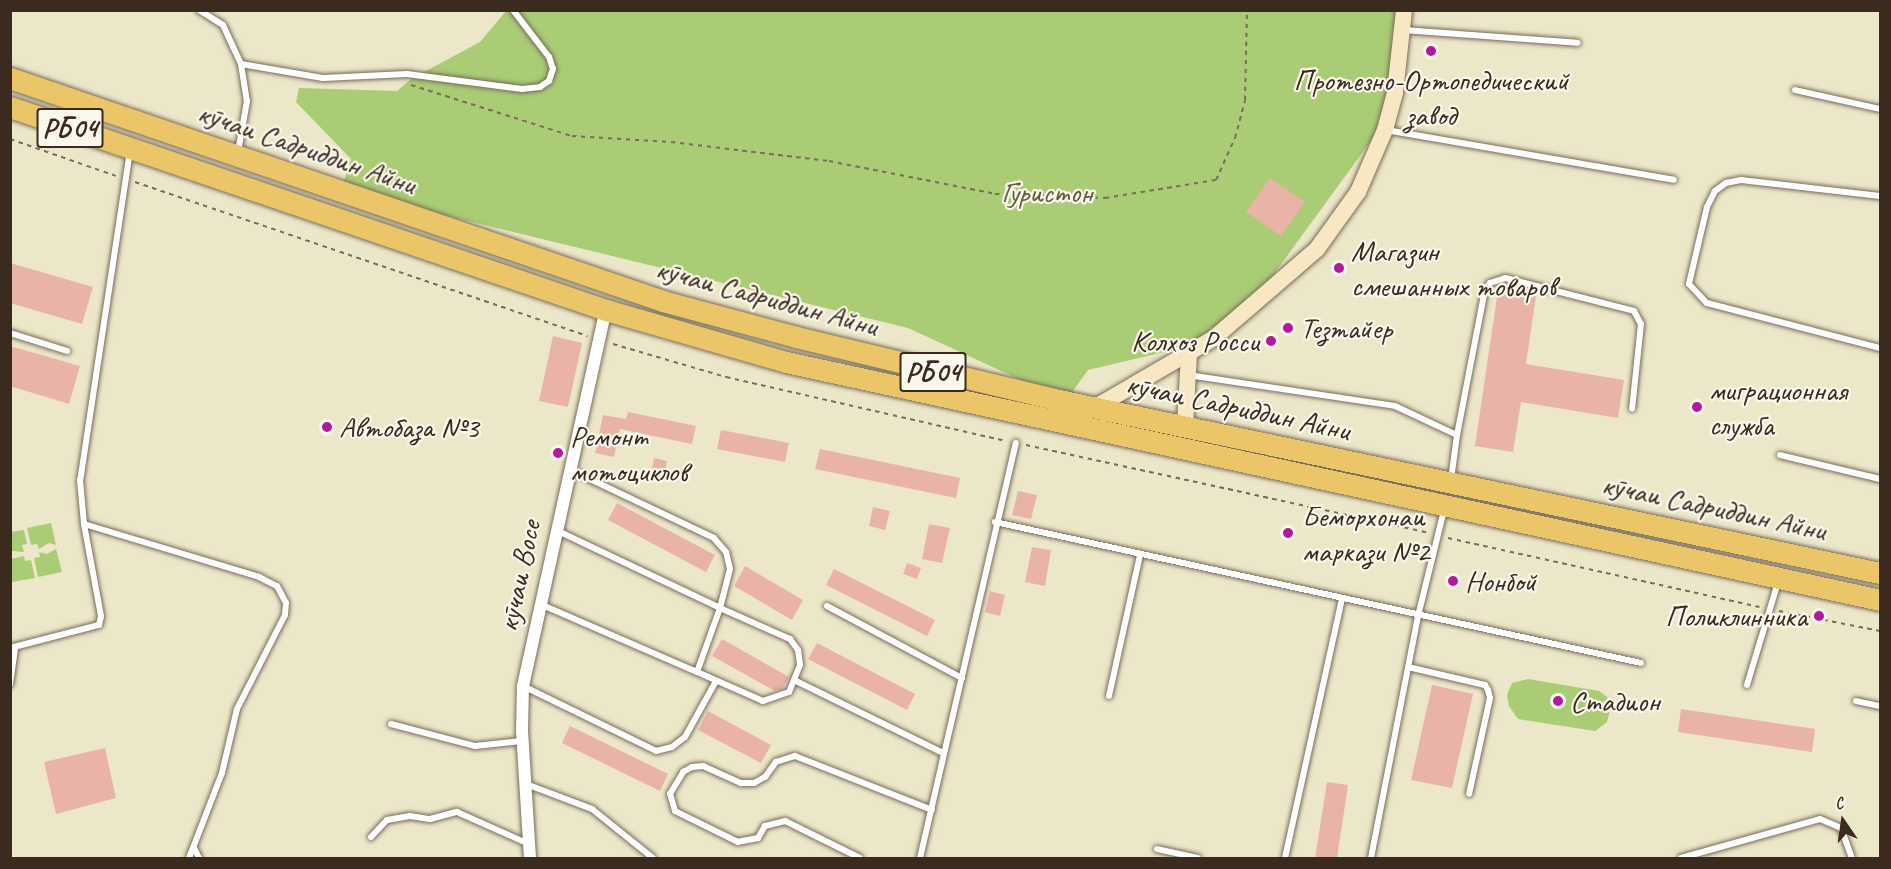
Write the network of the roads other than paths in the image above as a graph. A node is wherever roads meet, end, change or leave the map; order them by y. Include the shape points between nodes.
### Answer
1 (199, 10) edge
2 (513, 10) edge
3 (1404, 10) edge
4 (1403, 30) junction
5 (1578, 43) dead end
6 (241, 64) junction
7 (10, 78) edge
8 (1795, 90) dead end
9 (10, 108) edge
10 (1881, 109) edge
11 (1385, 130) junction
12 (130, 148) junction
13 (237, 155) junction
14 (1674, 180) dead end
15 (1881, 196) edge
16 (606, 310) junction
17 (10, 333) edge
18 (1881, 348) edge
19 (67, 351) dead end
20 (1189, 355) junction
21 (1187, 375) junction
22 (1096, 407) junction
23 (1632, 409) dead end
24 (1185, 426) junction
25 (1457, 435) junction
26 (1016, 443) road end
27 (1780, 455) dead end
28 (568, 469) junction
29 (1881, 479) edge
30 (1451, 483) junction
31 (1446, 504) junction
32 (995, 522) junction
33 (84, 524) junction
34 (556, 531) junction
35 (1140, 555) junction
36 (1881, 573) edge
37 (1779, 577) junction
38 (1342, 598) junction
39 (1881, 600) edge
40 (539, 604) junction
41 (827, 606) dead end
42 (720, 608) junction
43 (1418, 616) junction
44 (13, 647) edge
45 (1641, 663) dead end
46 (1408, 667) junction
47 (697, 672) junction
48 (962, 678) junction
49 (794, 680) junction
50 (716, 681) junction
51 (10, 684) edge
52 (1747, 685) dead end
53 (523, 686) junction
54 (1108, 696) dead end
55 (1856, 701) dead end
56 (1881, 706) edge
57 (391, 724) dead end
58 (522, 741) junction
59 (943, 753) junction
60 (526, 784) junction
61 (1469, 794) dead end
62 (932, 810) junction
63 (371, 837) dead end
64 (529, 845) junction
65 (194, 848) junction
66 (1157, 849) dead end
67 (189, 858) edge
68 (199, 858) edge
69 (530, 858) edge
70 (653, 858) edge
71 (860, 858) edge
72 (920, 858) edge
73 (1198, 858) edge
74 (1285, 858) edge
75 (1371, 858) edge
76 (1681, 858) edge
77 (1852, 858) edge

1 - 6 lane via 223,25
2 - 6 lane via 549,57 553,69 549,81 540,87 522,89 429,75 323,78
3 - 4 street
4 - 5 lane
4 - 11 street
6 - 13 lane via 247,101
7 - 13 highway, кӯчаи Садриддин Айни / РБ04
8 - 10 lane
9 - 12 highway, РБ04
11 - 14 lane
11 - 20 street via 1358,192 1317,249 1245,314
12 - 16 highway, кӯчаи Садриддин Айни / РБ04
12 - 33 lane via 80,480
13 - 22 highway, кӯчаи Садриддин Айни / РБ04 via 663,301 932,372
15 - 18 lane via 1741,180 1726,183 1715,191 1707,207 1689,284 1707,303
16 - 28 street, кӯчаи Восе
16 - 31 highway, кӯчаи Садриддин Айни / РБ04 via 822,371
17 - 19 lane
20 - 21 street
20 - 22 street
21 - 24 street
21 - 25 lane via 1395,406
22 - 24 highway, кӯчаи Садриддин Айни / РБ04
23 - 25 lane via 1641,324 1634,311 1505,278 1485,289
24 - 30 highway, кӯчаи Садриддин Айни / РБ04
25 - 30 lane
26 - 32 lane
27 - 29 lane
28 - 34 street, кӯчаи Восе
28 - 42 lane via 714,538 726,552 730,569
30 - 36 highway, кӯчаи Садриддин Айни / РБ04
31 - 37 highway, кӯчаи Садриддин Айни / РБ04
31 - 43 lane
32 - 35 lane
32 - 48 lane
33 - 44 lane via 101,616 99,625
33 - 65 lane via 259,577 284,594 285,615 237,709 225,765
34 - 40 street, кӯчаи Восе
34 - 42 lane
35 - 38 lane
35 - 54 lane
37 - 39 highway, кӯчаи Садриддин Айни / РБ04
37 - 52 lane
38 - 43 lane
38 - 74 lane
40 - 47 lane
40 - 53 street, кӯчаи Восе
41 - 48 lane
42 - 47 lane
42 - 49 lane via 790,639 798,650 800,665
43 - 45 lane
43 - 46 lane
44 - 51 lane
46 - 61 lane via 1485,685 1488,690 1490,698
46 - 75 lane
47 - 50 lane
48 - 59 lane
49 - 50 lane via 789,692 763,701
49 - 59 lane
50 - 53 lane via 685,737 672,747 656,751
53 - 58 street, кӯчаи Восе
55 - 56 lane
57 - 58 lane via 475,746
58 - 60 street, кӯчаи Восе
59 - 62 lane
60 - 64 street, кӯчаи Восе
60 - 70 lane via 592,809
62 - 71 lane via 795,756 776,762 765,777 754,783 741,783 703,766 692,767 683,772 670,794 675,811 738,842 758,838 765,826 784,821
62 - 72 lane
63 - 64 lane via 387,820 410,816 430,819 458,812
64 - 69 street, кӯчаи Восе
65 - 67 lane
65 - 68 lane
66 - 73 lane
76 - 77 lane via 1820,819 1841,828

